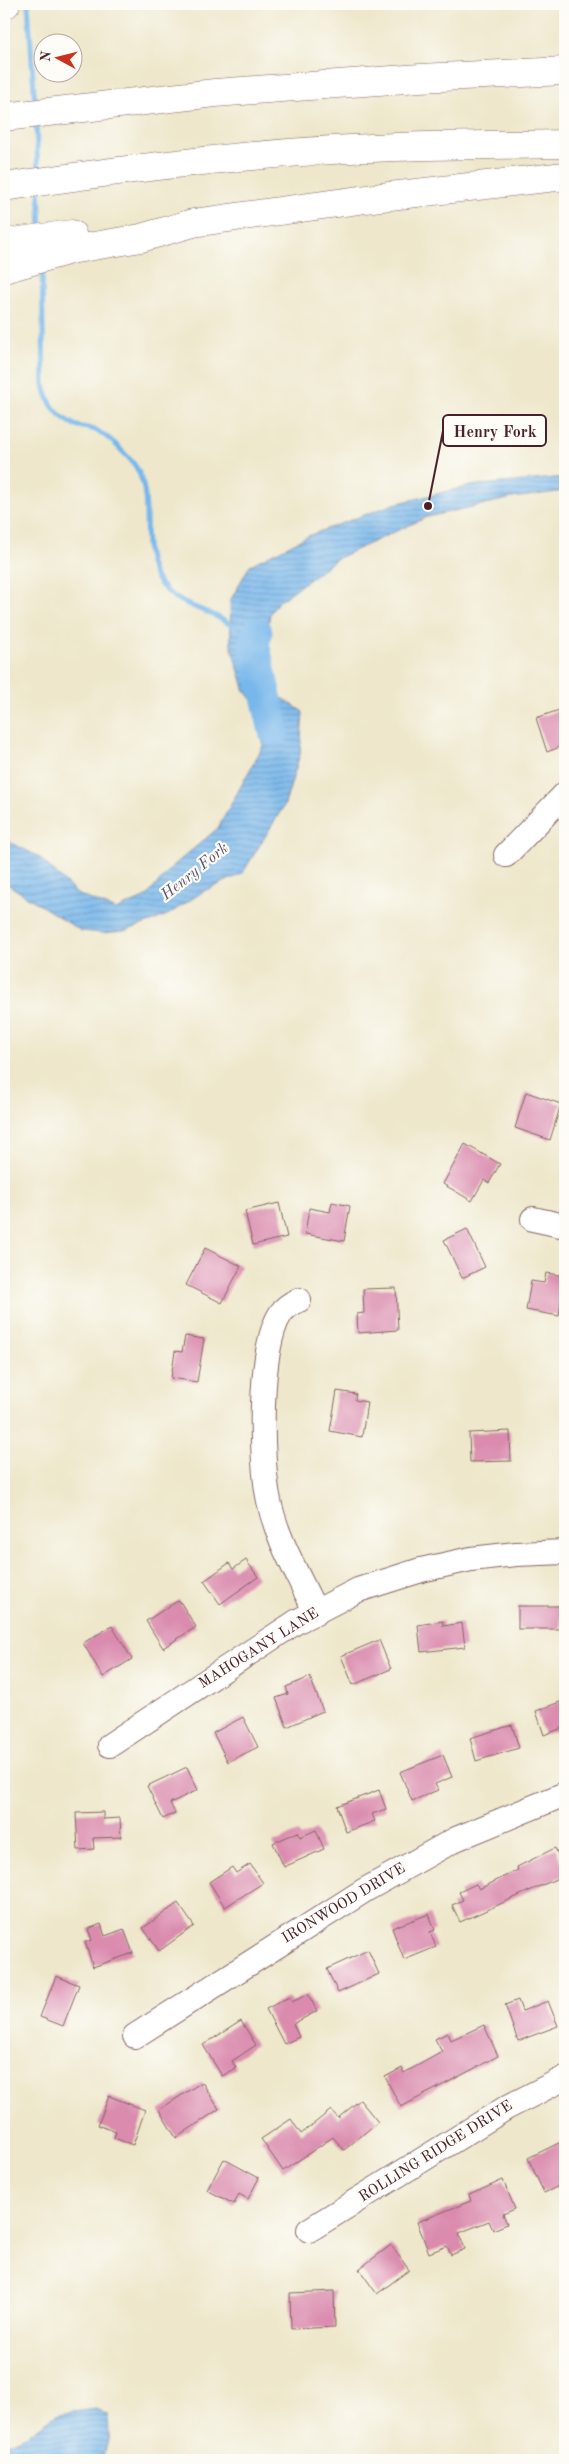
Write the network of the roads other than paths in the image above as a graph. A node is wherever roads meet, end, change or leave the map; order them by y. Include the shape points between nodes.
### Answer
1 (565, 71) edge
2 (4, 117) edge
3 (565, 144) edge
4 (565, 176) edge
5 (4, 187) edge
6 (193, 223) junction
7 (4, 244) edge
8 (4, 269) edge
9 (565, 794) edge
10 (506, 855) dead end
11 (533, 1219) dead end
12 (565, 1226) edge
13 (299, 1300) dead end
14 (565, 1552) edge
15 (316, 1612) junction
16 (110, 1745) dead end
17 (565, 1794) edge
18 (135, 2036) dead end
19 (565, 2078) edge
20 (309, 2230) dead end

1 - 2 highway via 215,93
3 - 5 highway via 394,147 237,158
4 - 6 highway via 410,193
6 - 7 highway via 139,223
6 - 8 highway via 140,238 70,250
9 - 10 street
11 - 12 street
13 - 15 street via 280,1314 271,1338 264,1392 263,1471 282,1542
14 - 15 street, MAHOGANY LANE via 471,1559 421,1570 358,1590
15 - 16 street, MAHOGANY LANE
17 - 18 street, IRONWOOD DRIVE via 456,1839 381,1881
19 - 20 street, ROLLING RIDGE DRIVE via 506,2108

